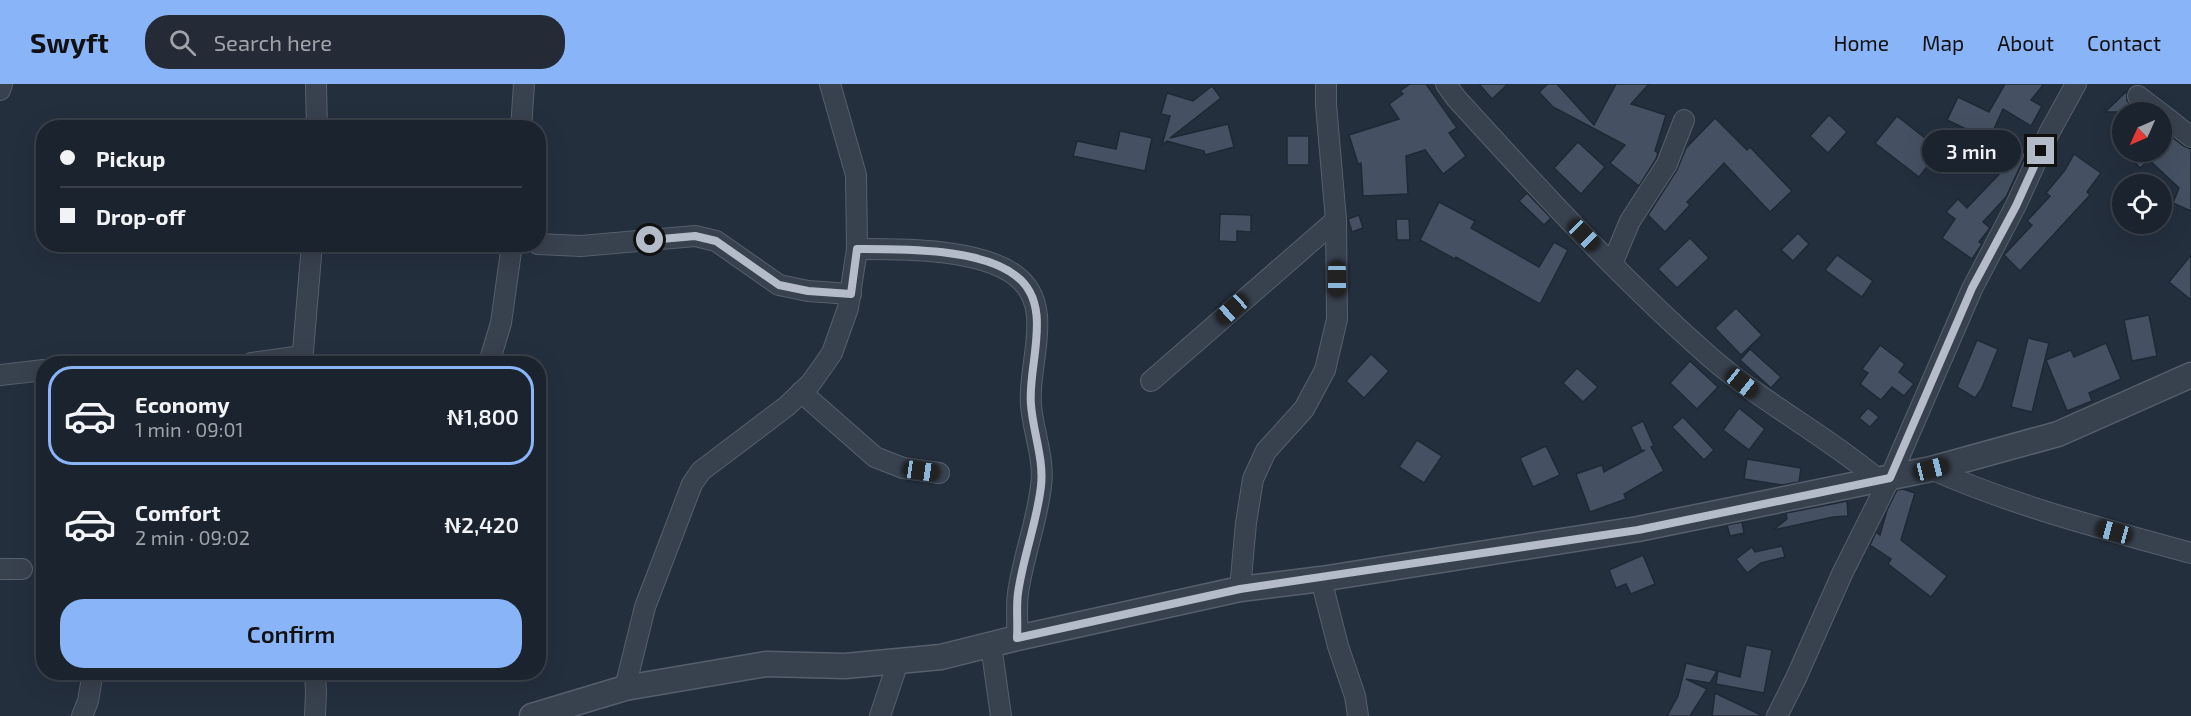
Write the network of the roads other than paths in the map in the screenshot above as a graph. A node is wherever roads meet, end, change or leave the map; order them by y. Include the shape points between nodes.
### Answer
1 (2, 84) edge
2 (316, 84) edge
3 (524, 84) edge
4 (830, 84) edge
5 (1326, 84) edge
6 (1446, 84) edge
7 (2076, 84) edge
8 (0, 90) edge
9 (2138, 96) dead end
10 (2146, 102) edge
11 (317, 120) edge
12 (521, 120) edge
13 (1684, 120) dead end
14 (2172, 122) edge
15 (2191, 136) edge
16 (1336, 220) junction
17 (546, 244) edge
18 (857, 249) junction
19 (311, 252) edge
20 (511, 252) edge
21 (1612, 264) junction
22 (851, 294) junction
23 (302, 356) edge
24 (491, 356) edge
25 (36, 371) edge
26 (0, 375) edge
27 (2191, 375) edge
28 (1151, 381) dead end
29 (801, 392) junction
30 (1931, 469) junction
31 (939, 473) dead end
32 (1885, 479) junction
33 (2191, 553) edge
34 (0, 569) edge
35 (22, 569) dead end
36 (1321, 579) junction
37 (1240, 589) junction
38 (1017, 638) junction
39 (990, 645) junction
40 (898, 662) junction
41 (92, 680) edge
42 (315, 680) edge
43 (625, 688) junction
44 (82, 716) edge
45 (315, 716) edge
46 (532, 716) edge
47 (879, 716) edge
48 (1000, 716) edge
49 (1358, 716) edge
50 (1777, 716) edge

1 - 8 street
2 - 11 street
3 - 12 street
4 - 18 street via 856,175
5 - 16 street
6 - 21 street via 1541,192
7 - 32 street via 1972,288
9 - 10 street
13 - 21 street via 1667,164 1630,221
14 - 15 street
16 - 28 street
16 - 37 street via 1337,319 1325,370 1304,409 1266,451 1253,479
17 - 22 street via 581,246 695,236 716,241 779,285
18 - 22 street
18 - 38 street via 923,249 993,264 1017,276 1032,295 1038,323 1031,403 1042,485 1018,593
19 - 23 street
20 - 24 street via 501,323
21 - 32 street via 1710,357 1758,396
22 - 29 street via 832,352
25 - 26 street
27 - 30 street via 2058,434
29 - 31 street via 874,457 903,468
29 - 43 street via 702,471 692,484 645,607
30 - 32 street
30 - 33 street via 1971,487
32 - 36 street via 1638,530
32 - 50 street
34 - 35 street
36 - 37 street
36 - 49 street
37 - 38 street
38 - 39 street
39 - 40 street
39 - 48 street
40 - 43 street via 845,666 766,664
40 - 47 street
41 - 44 street
42 - 45 street
43 - 46 street

